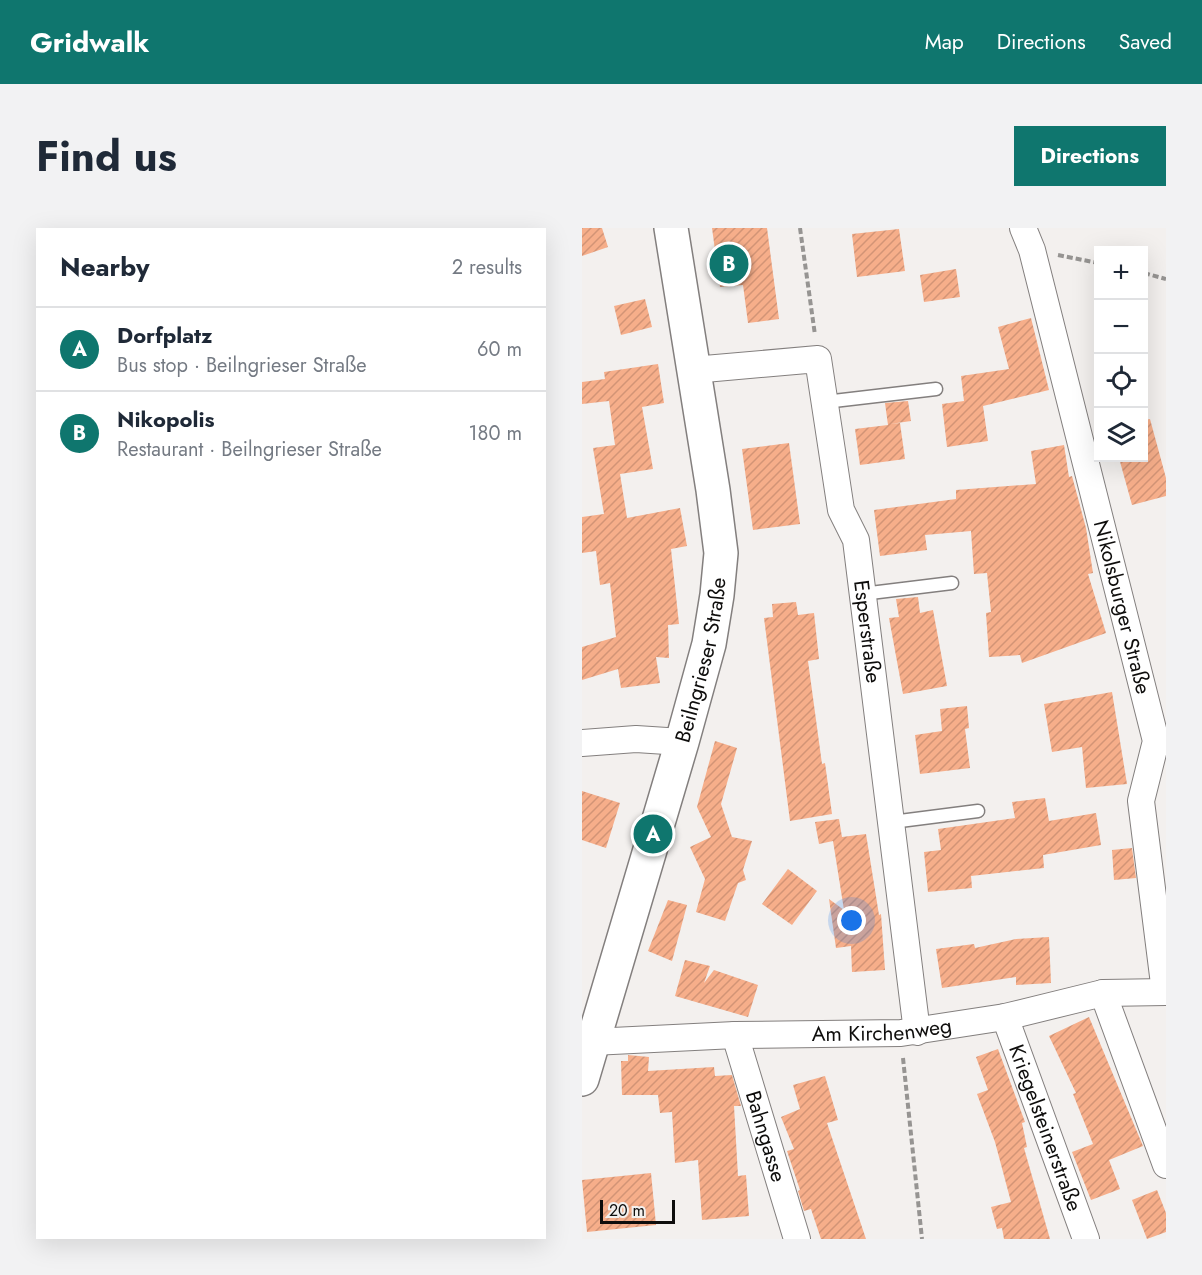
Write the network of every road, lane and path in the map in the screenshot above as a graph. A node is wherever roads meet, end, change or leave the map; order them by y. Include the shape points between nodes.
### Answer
1 (671, 228) edge
2 (800, 228) edge
3 (1027, 239) edge
4 (1094, 262) edge
5 (1148, 274) edge
6 (1166, 279) edge
7 (818, 359) junction
8 (693, 370) junction
9 (936, 389) dead end
10 (825, 402) junction
11 (952, 583) dead end
12 (862, 594) junction
13 (682, 742) junction
14 (582, 743) edge
15 (978, 811) dead end
16 (892, 822) junction
17 (1166, 992) edge
18 (1103, 993) junction
19 (1005, 1017) junction
20 (909, 1032) junction
21 (735, 1035) junction
22 (592, 1042) junction
23 (582, 1079) edge
24 (1166, 1166) edge
25 (797, 1239) edge
26 (922, 1239) edge
27 (1086, 1239) edge

1 - 8 main road, Beilngrieser Straße
2 - 7 path
3 - 4 path
3 - 17 street, Nikolsburger Straße via 1156,741 1141,801
5 - 6 path
7 - 8 street
7 - 10 street, Esperstraße
8 - 13 main road, Beilngrieser Straße via 721,553 709,644
9 - 10 lane
10 - 12 street, Esperstraße via 841,510 855,540
11 - 12 lane
12 - 16 street, Esperstraße
13 - 14 street via 636,739
13 - 22 main road, Beilngrieser Straße
15 - 16 lane
16 - 20 street, Esperstraße
17 - 18 street, Am Kirchenweg
18 - 19 street, Am Kirchenweg
18 - 24 street
19 - 20 street, Am Kirchenweg
19 - 27 street, Kriegelsteinerstraße
20 - 21 street, Am Kirchenweg
20 - 26 path
21 - 22 street, Am Kirchenweg
21 - 25 street, Bahngasse
22 - 23 main road, Beilngrieser Straße

